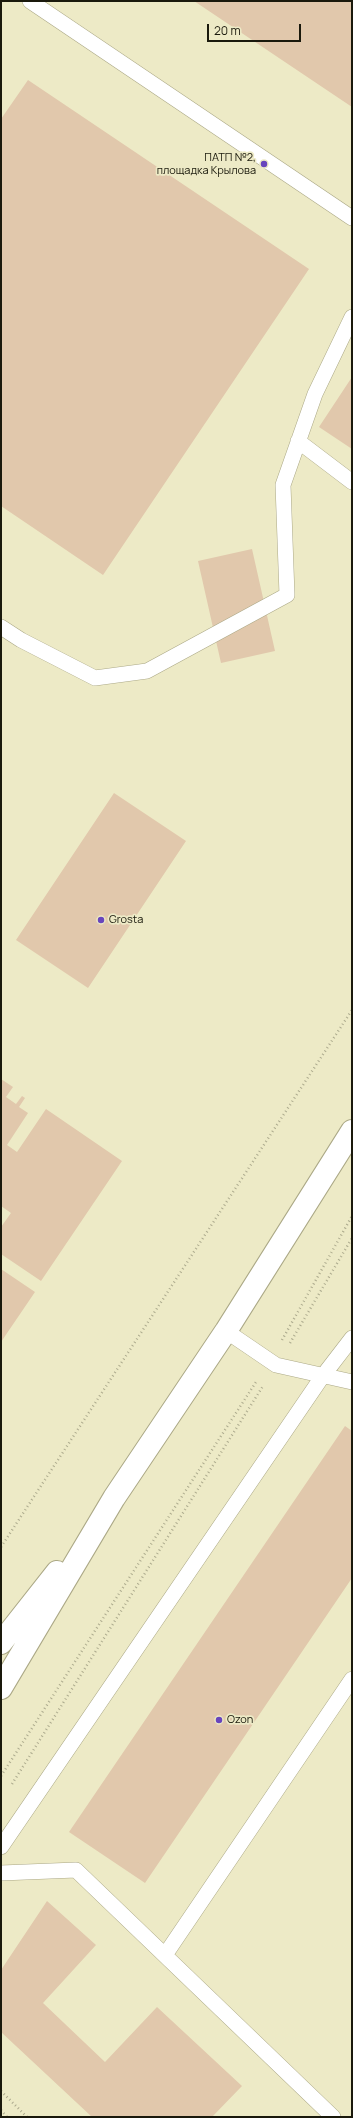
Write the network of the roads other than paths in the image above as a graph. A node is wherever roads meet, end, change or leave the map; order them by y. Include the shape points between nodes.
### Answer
1 (30, 1) edge
2 (352, 218) edge
3 (352, 317) edge
4 (298, 441) junction
5 (352, 482) edge
6 (1, 627) edge
7 (352, 1131) edge
8 (226, 1331) junction
9 (352, 1338) edge
10 (322, 1377) junction
11 (352, 1382) edge
12 (114, 1498) junction
13 (1, 1643) edge
14 (352, 1679) edge
15 (1, 1688) edge
16 (1, 1847) edge
17 (1, 1873) edge
18 (165, 1955) junction
19 (332, 2117) edge

1 - 2 lane
3 - 4 lane via 315,394
4 - 5 lane
4 - 6 lane via 282,485 287,595 148,671 95,678
7 - 8 street
8 - 10 lane via 273,1362
8 - 12 street
9 - 10 lane
10 - 11 lane
10 - 16 lane
12 - 13 street
12 - 15 street
14 - 18 lane
17 - 18 lane via 76,1870
18 - 19 lane

